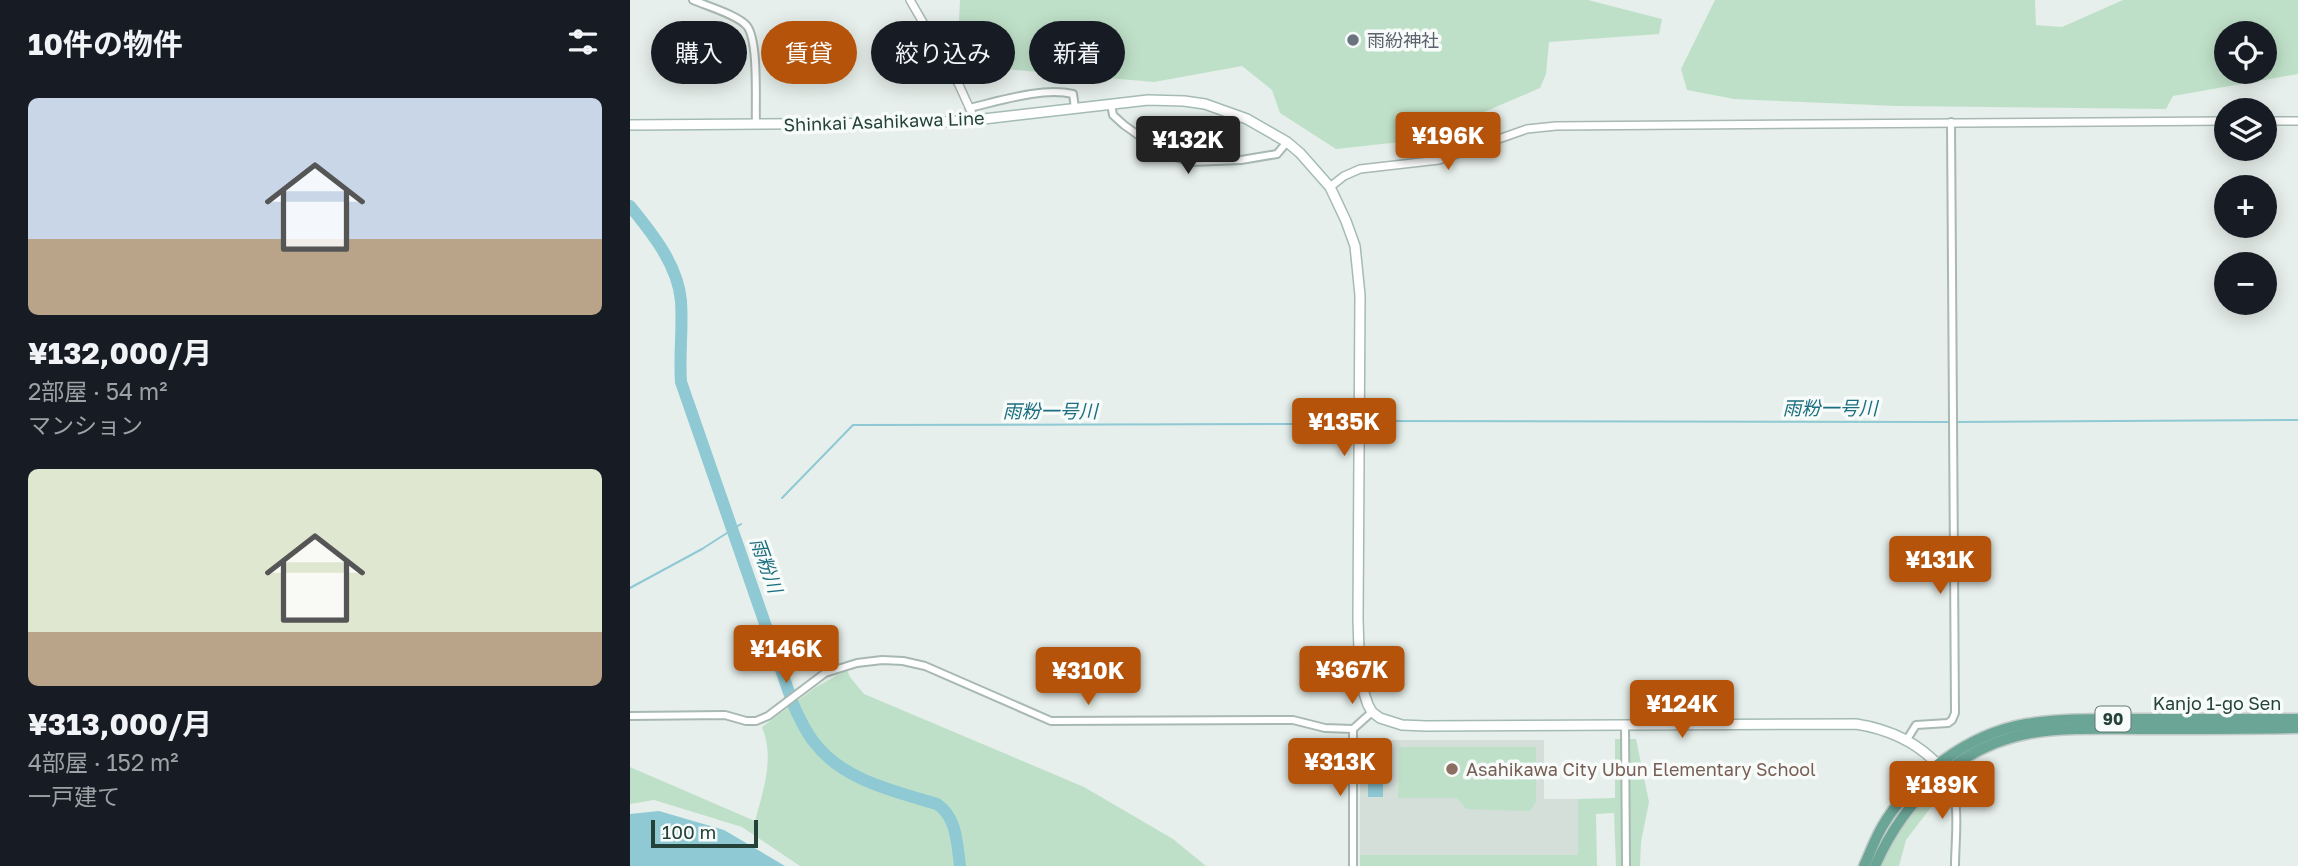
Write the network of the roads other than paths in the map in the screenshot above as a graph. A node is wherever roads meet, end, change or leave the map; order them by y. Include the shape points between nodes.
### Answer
1 (693, 0) edge
2 (910, 0) edge
3 (1111, 104) junction
4 (969, 108) junction
5 (1075, 108) junction
6 (975, 120) junction
7 (2214, 121) edge
8 (2277, 121) edge
9 (2298, 121) edge
10 (1951, 122) junction
11 (755, 124) junction
12 (630, 125) edge
13 (1287, 142) junction
14 (1330, 187) junction
15 (1372, 712) junction
16 (630, 716) edge
17 (2298, 719) edge
18 (1625, 725) junction
19 (1353, 729) junction
20 (2298, 729) edge
21 (1906, 741) junction
22 (1941, 768) junction
23 (1353, 866) edge
24 (1626, 866) edge
25 (1864, 866) edge
26 (1875, 866) edge
27 (1955, 866) edge

1 - 11 street via 739,19 747,27 754,45
2 - 4 street
3 - 5 main road, Shinkai Asahikawa Line
3 - 13 main road, Shinkai Asahikawa Line via 1148,100 1205,104 1247,119
3 - 13 street via 1113,115 1133,132 1162,152 1191,162 1277,154
4 - 5 street via 1062,91 1073,94
4 - 6 street
5 - 6 main road, Shinkai Asahikawa Line
6 - 11 main road, Shinkai Asahikawa Line
7 - 10 street
8 - 9 street
10 - 14 street via 1546,127 1508,134 1439,160 1360,169
10 - 21 street via 1955,713 1948,723 1916,725
11 - 12 main road, Shinkai Asahikawa Line
13 - 14 main road, Shinkai Asahikawa Line
14 - 15 main road, Shinkai Asahikawa Line via 1354,246 1360,295 1360,681
15 - 18 main road via 1414,726
15 - 19 street
16 - 19 street via 725,715 756,721 836,669 882,660 935,670 1051,721 1293,720
17 - 22 main road, Kanjo 1-go Sen / 90 via 2068,719 2025,724 1978,739
18 - 21 main road via 1856,724 1877,727
18 - 24 street
19 - 23 street
20 - 22 main road, Kanjo 1-go Sen / 90 via 2071,729 2005,740
21 - 22 main road
22 - 25 main road, Kanjo 1-go Sen / 90 via 1894,809
22 - 26 main road, Kanjo 1-go Sen / 90 via 1900,820
22 - 27 street via 1956,796

